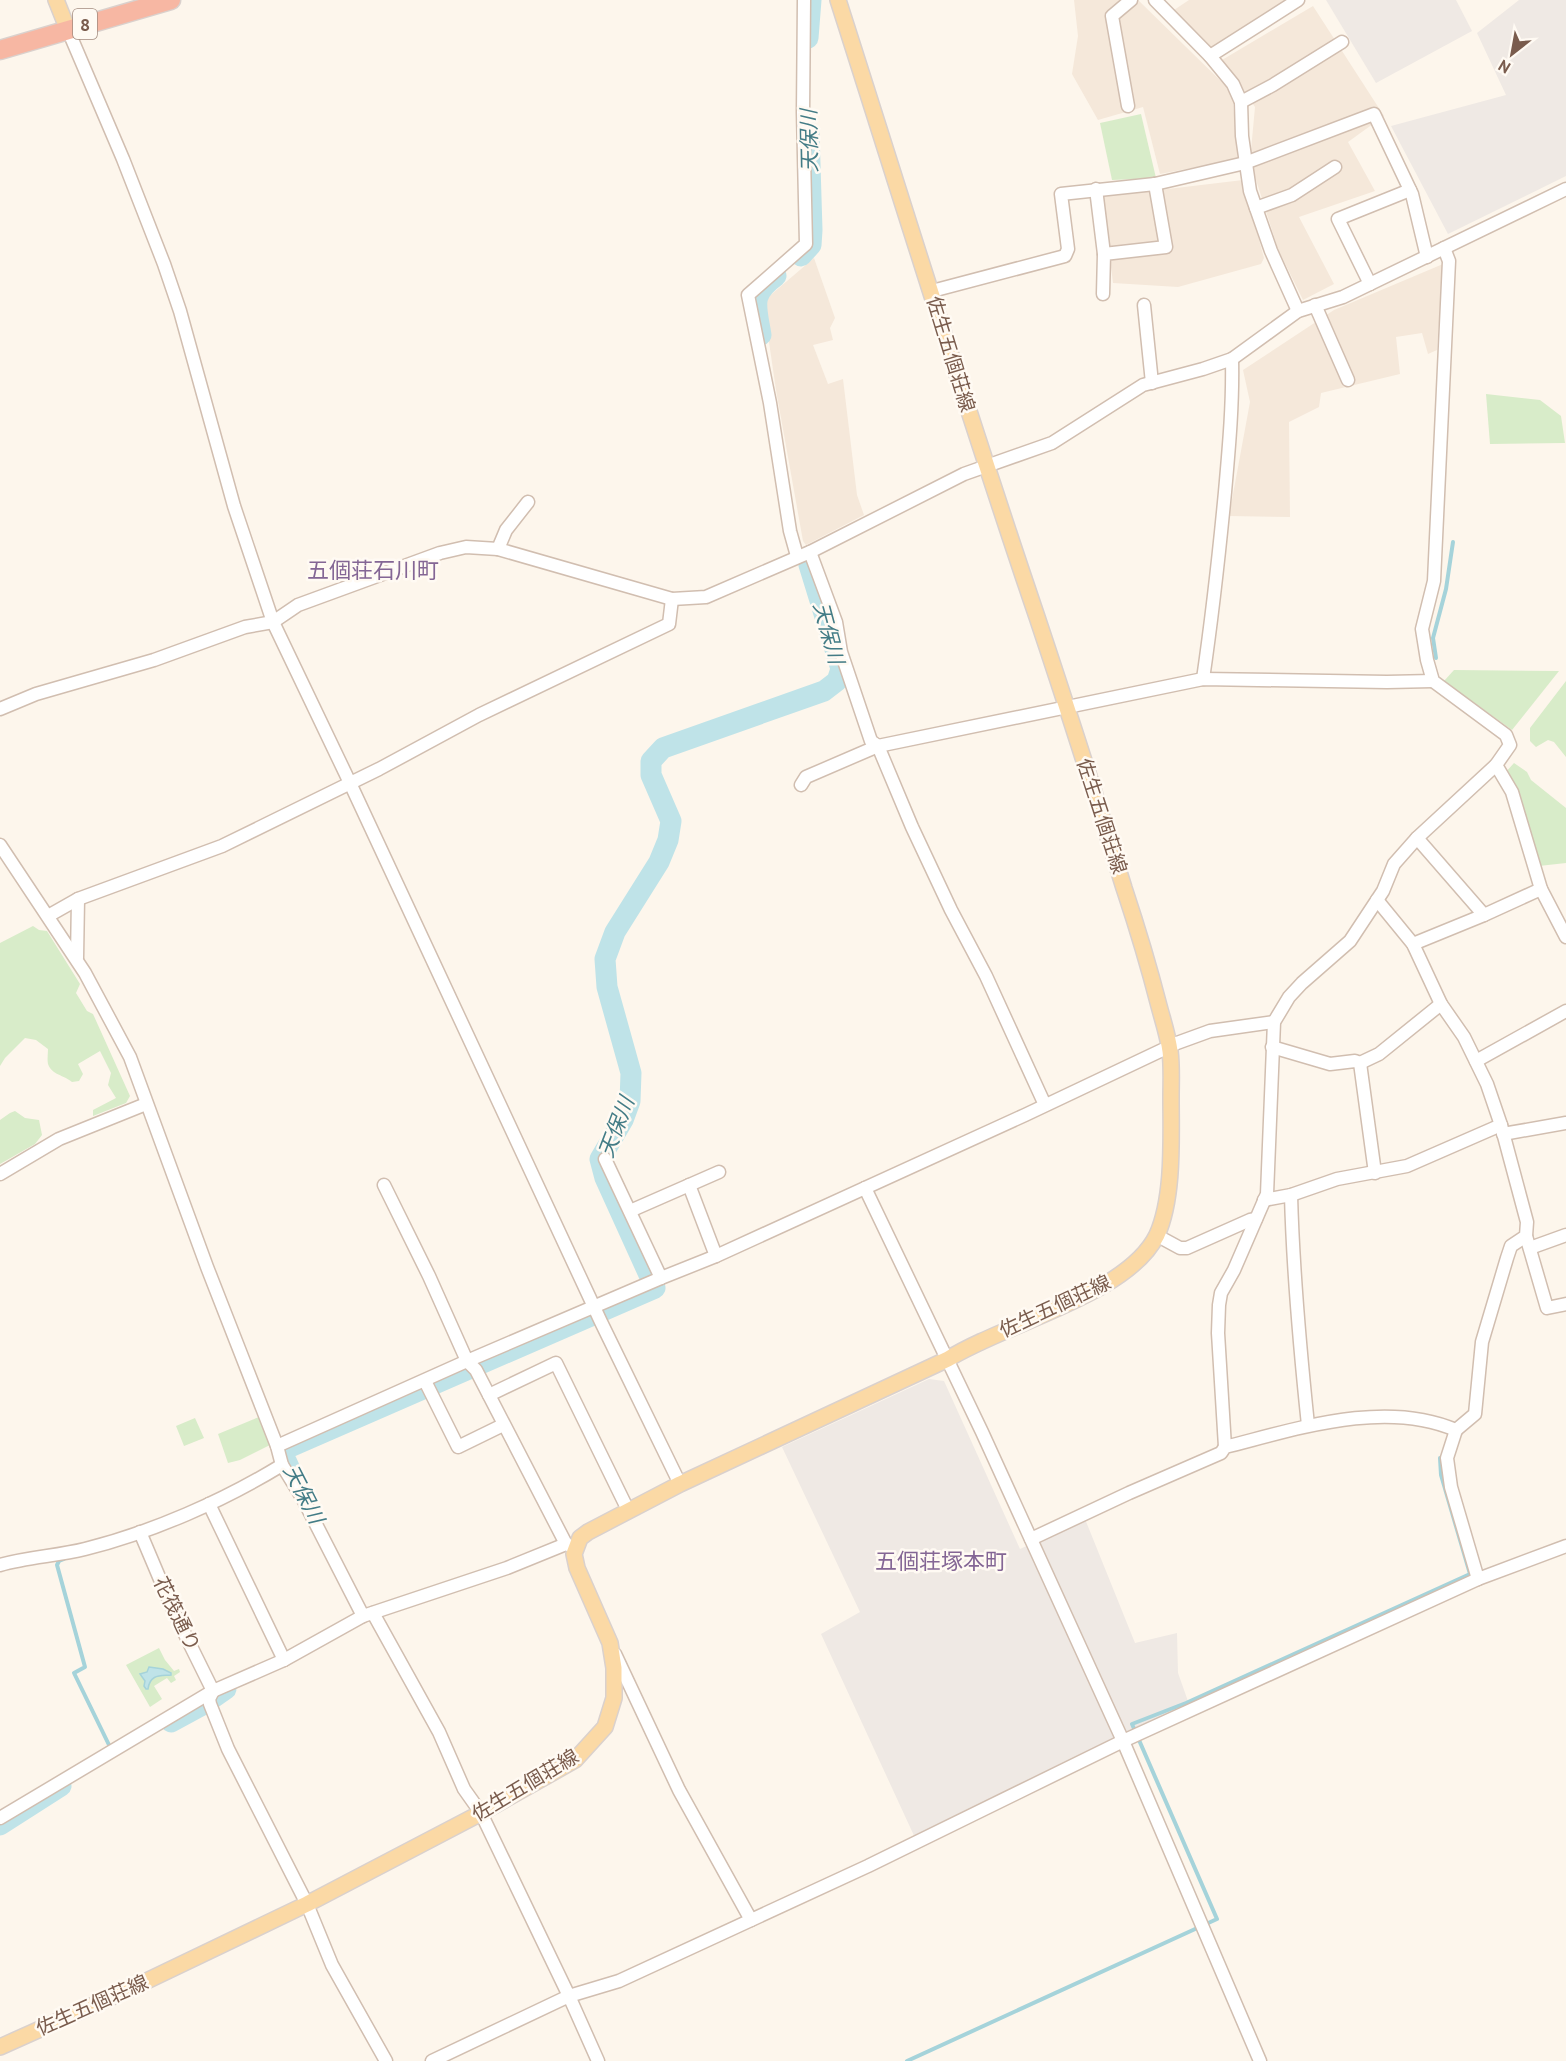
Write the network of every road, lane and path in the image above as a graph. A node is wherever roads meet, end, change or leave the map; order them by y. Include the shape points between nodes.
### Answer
1 (56, 0) edge
2 (171, 0) edge
3 (804, 0) edge
4 (838, 0) edge
5 (1131, 0) edge
6 (1156, 0) edge
7 (1298, 0) edge
8 (68, 30) junction
9 (1342, 42) dead end
10 (0, 50) edge
11 (1210, 56) junction
12 (1241, 102) junction
13 (1128, 106) dead end
14 (1245, 163) junction
15 (1335, 167) dead end
16 (1155, 184) junction
17 (1096, 189) junction
18 (1566, 189) edge
19 (1410, 190) junction
20 (1256, 208) junction
21 (1444, 248) junction
22 (1104, 254) junction
23 (1427, 257) junction
24 (1370, 284) junction
25 (932, 291) junction
26 (1103, 294) dead end
27 (1144, 305) dead end
28 (1315, 305) junction
29 (1298, 311) junction
30 (1232, 359) junction
31 (1348, 380) dead end
32 (1148, 384) junction
33 (986, 466) junction
34 (528, 502) dead end
35 (498, 549) junction
36 (810, 552) junction
37 (797, 556) junction
38 (672, 599) junction
39 (273, 622) junction
40 (1203, 679) junction
41 (1433, 681) junction
42 (1067, 707) junction
43 (0, 709) edge
44 (878, 746) junction
45 (1496, 765) junction
46 (350, 783) junction
47 (801, 785) dead end
48 (1417, 838) junction
49 (0, 845) edge
50 (1541, 889) junction
51 (78, 899) junction
52 (1377, 900) junction
53 (1484, 915) junction
54 (48, 916) junction
55 (1566, 937) edge
56 (1413, 944) junction
57 (78, 961) junction
58 (1442, 1004) junction
59 (1566, 1011) edge
60 (1274, 1022) junction
61 (1170, 1047) junction
62 (1272, 1047) junction
63 (1476, 1061) junction
64 (1360, 1063) junction
65 (146, 1104) junction
66 (1045, 1105) junction
67 (1566, 1123) edge
68 (1502, 1130) junction
69 (605, 1158) dead end
70 (719, 1172) dead end
71 (0, 1173) edge
72 (1375, 1173) junction
73 (384, 1185) dead end
74 (689, 1185) junction
75 (865, 1188) junction
76 (1291, 1195) junction
77 (1264, 1200) junction
78 (630, 1211) junction
79 (1256, 1219) junction
80 (1156, 1235) junction
81 (1566, 1235) edge
82 (1528, 1242) junction
83 (716, 1256) junction
84 (655, 1280) junction
85 (1566, 1304) edge
86 (596, 1311) junction
87 (948, 1359) junction
88 (471, 1365) junction
89 (427, 1385) junction
90 (489, 1395) junction
91 (503, 1425) junction
92 (1308, 1425) junction
93 (1456, 1430) junction
94 (278, 1446) junction
95 (1225, 1448) junction
96 (282, 1465) junction
97 (680, 1484) junction
98 (210, 1506) junction
99 (628, 1510) junction
100 (141, 1534) junction
101 (1031, 1539) junction
102 (570, 1546) junction
103 (1566, 1546) edge
104 (0, 1564) edge
105 (1478, 1579) junction
106 (368, 1614) junction
107 (610, 1643) junction
108 (284, 1660) junction
109 (210, 1698) junction
110 (1133, 1737) junction
111 (481, 1813) junction
112 (0, 1818) edge
113 (307, 1904) junction
114 (751, 1920) junction
115 (569, 1996) junction
116 (0, 2047) edge
117 (386, 2061) edge
118 (432, 2061) edge
119 (598, 2061) edge
120 (1260, 2061) edge

1 - 8 main road
2 - 8 highway, 8
3 - 37 street via 806,244 748,295
4 - 25 main road, 佐生五個荘線
5 - 13 street via 1112,16
6 - 11 street
7 - 11 street
8 - 10 highway, 8
8 - 39 street via 164,264 234,506
9 - 12 street
11 - 12 street via 1233,84
12 - 14 street
14 - 16 street
14 - 19 street via 1374,114
14 - 20 street
15 - 20 street via 1292,195
16 - 17 street
16 - 22 street via 1166,247
17 - 22 street
17 - 25 street via 1061,194 1068,249 1065,256
18 - 21 street
19 - 23 street
19 - 24 street via 1338,219
20 - 29 street
21 - 23 street
21 - 41 street via 1449,261 1434,581 1422,629
22 - 26 street
23 - 24 street
24 - 28 street
25 - 33 main road, 佐生五個荘線
27 - 32 street
28 - 29 street
28 - 31 street
29 - 30 street
30 - 32 street
30 - 40 street via 1233,396 1222,524
32 - 33 street via 1052,443
33 - 36 street
33 - 42 main road, 佐生五個荘線
34 - 35 street via 506,530
35 - 38 street
35 - 39 street via 466,547 440,553 298,605
36 - 37 street
36 - 44 street via 836,622 841,652 871,741
37 - 38 street via 706,597
38 - 46 street via 669,624 479,715
39 - 43 street via 245,627
39 - 46 street
40 - 41 street
40 - 42 street
41 - 45 street via 1506,735 1510,745
42 - 44 street
42 - 61 main road, 佐生五個荘線
44 - 47 street via 806,777
44 - 66 street via 912,827
45 - 48 street
45 - 50 street via 1512,792
46 - 51 street via 222,846
46 - 86 street
48 - 52 street via 1394,864
48 - 53 street
49 - 54 street
50 - 53 street
50 - 55 street
51 - 54 street
51 - 57 street
52 - 56 street
52 - 60 street via 1350,941 1302,983
53 - 56 street
54 - 57 street
56 - 58 street
57 - 65 street via 130,1058
58 - 63 street
58 - 64 street via 1379,1054
59 - 63 street
60 - 61 street via 1210,1031
60 - 62 street
61 - 66 street
61 - 80 main road, 佐生五個荘線 via 1168,1184
62 - 64 street via 1330,1064
62 - 77 street
63 - 68 street
64 - 72 street
65 - 71 street via 58,1139
65 - 94 street
66 - 75 street
67 - 68 street
68 - 72 street via 1407,1166
68 - 82 street via 1527,1222
69 - 78 street
70 - 74 street
72 - 76 street via 1337,1179
73 - 88 street
74 - 78 street
74 - 83 street
75 - 83 street
75 - 87 street
76 - 77 street
76 - 92 street
77 - 79 street
78 - 84 street
79 - 80 street via 1187,1248
79 - 95 street via 1219,1305
80 - 87 main road, 佐生五個荘線 via 1136,1263 1115,1279 968,1346
81 - 82 street
82 - 85 street via 1547,1308
82 - 93 street via 1511,1246 1482,1341 1475,1414
83 - 84 street
84 - 86 street
86 - 88 street
86 - 97 street
87 - 97 main road, 佐生五個荘線
87 - 101 street
88 - 89 street
88 - 90 street
89 - 91 street via 458,1446
89 - 94 street
90 - 91 street
90 - 99 street via 556,1363
91 - 102 street
92 - 93 street via 1374,1417 1417,1419
92 - 95 street
93 - 105 street via 1447,1458 1451,1487
94 - 96 street
95 - 101 street
96 - 98 street
96 - 106 street
97 - 99 main road, 佐生五個荘線
98 - 100 street
98 - 108 street
99 - 102 main road, 佐生五個荘線
100 - 104 street
100 - 109 street, 花筏通り
101 - 110 street
102 - 106 street
102 - 107 main road, 佐生五個荘線
103 - 105 street
105 - 110 street
106 - 108 street
106 - 111 street via 439,1732 464,1789
107 - 111 main road, 佐生五個荘線 via 614,1698 605,1726 575,1760
107 - 114 street via 679,1790
108 - 109 street
109 - 112 street
109 - 113 street, 花筏通り via 236,1766
110 - 114 street
110 - 120 street via 1200,1920
111 - 113 main road, 佐生五個荘線
111 - 115 street
113 - 116 main road, 佐生五個荘線
113 - 117 street, 花筏通り via 332,1965
114 - 115 street via 619,1981
115 - 118 street
115 - 119 street

